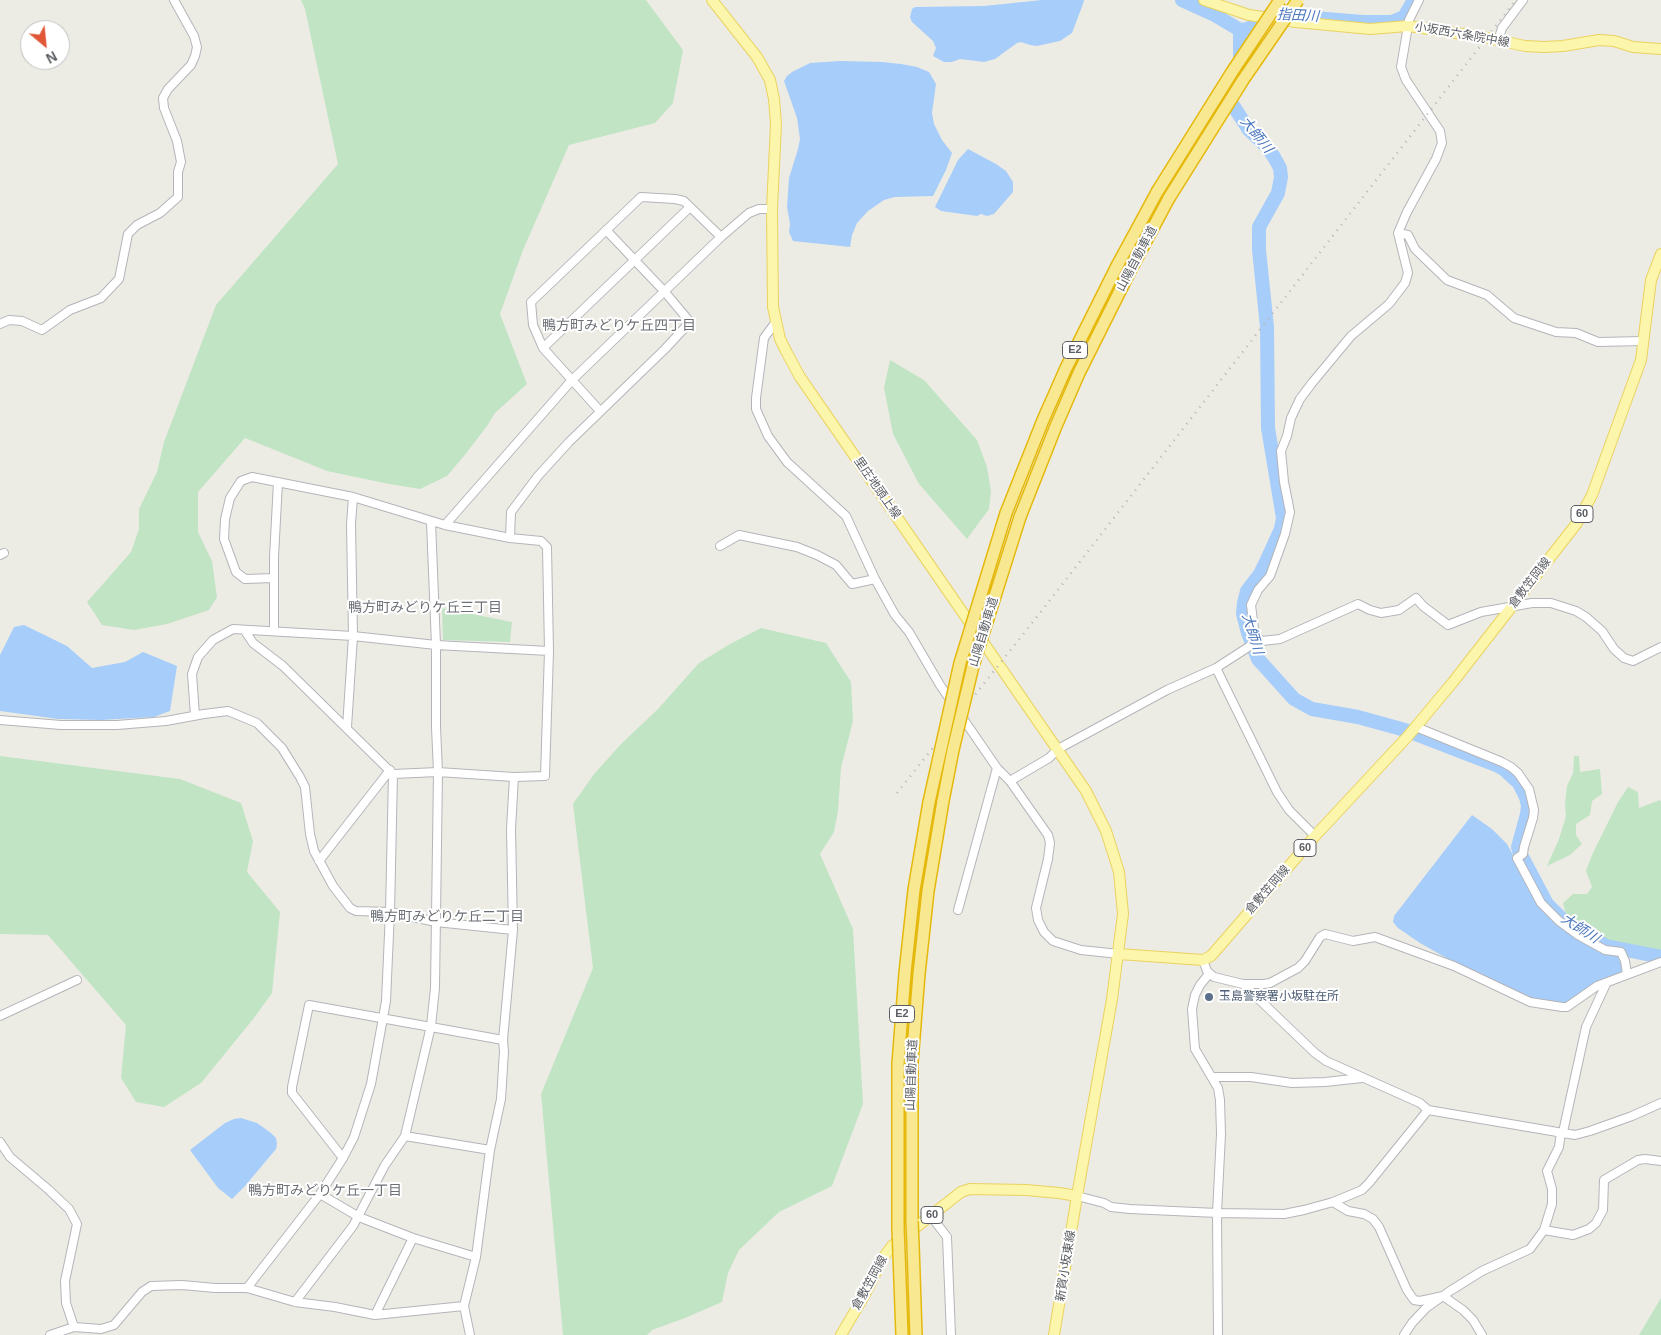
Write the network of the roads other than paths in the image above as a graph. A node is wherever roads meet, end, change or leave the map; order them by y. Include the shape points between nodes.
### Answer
1 (174, 0) edge
2 (712, 0) edge
3 (1204, 0) edge
4 (1280, 0) edge
5 (1298, 0) edge
6 (1419, 0) edge
7 (1523, 0) edge
8 (1408, 26) junction
9 (1498, 41) junction
10 (1661, 49) edge
11 (690, 207) junction
12 (772, 208) junction
13 (606, 230) junction
14 (1398, 232) junction
15 (721, 237) junction
16 (1661, 254) edge
17 (634, 260) junction
18 (664, 291) junction
19 (775, 323) junction
20 (0, 324) edge
21 (1644, 341) junction
22 (542, 348) junction
23 (572, 380) junction
24 (600, 411) junction
25 (278, 482) junction
26 (353, 497) junction
27 (431, 522) junction
28 (444, 525) junction
29 (510, 538) junction
30 (720, 546) dead end
31 (274, 578) junction
32 (874, 579) junction
33 (1513, 605) junction
34 (244, 631) junction
35 (274, 631) junction
36 (353, 636) junction
37 (1255, 641) junction
38 (436, 645) junction
39 (1661, 647) edge
40 (549, 652) junction
41 (1216, 668) junction
42 (195, 715) junction
43 (0, 720) edge
44 (347, 727) junction
45 (1413, 730) junction
46 (1058, 749) junction
47 (997, 768) junction
48 (392, 772) junction
49 (438, 772) junction
50 (514, 777) junction
51 (1010, 781) junction
52 (1315, 836) junction
53 (319, 861) junction
54 (958, 910) dead end
55 (390, 912) junction
56 (436, 922) junction
57 (513, 930) junction
58 (1118, 954) junction
59 (1203, 960) junction
60 (1661, 962) edge
61 (1209, 974) junction
62 (1627, 974) junction
63 (77, 980) dead end
64 (1243, 984) junction
65 (1606, 984) junction
66 (0, 1016) edge
67 (383, 1018) junction
68 (431, 1026) junction
69 (503, 1040) junction
70 (1212, 1077) junction
71 (1363, 1078) junction
72 (1661, 1103) edge
73 (1428, 1110) junction
74 (1562, 1132) junction
75 (405, 1136) junction
76 (0, 1142) edge
77 (490, 1150) junction
78 (343, 1158) junction
79 (1661, 1161) edge
80 (320, 1194) junction
81 (1077, 1196) junction
82 (1333, 1202) junction
83 (1217, 1213) junction
84 (931, 1216) junction
85 (358, 1217) junction
86 (1544, 1230) junction
87 (413, 1238) junction
88 (476, 1257) junction
89 (247, 1288) junction
90 (1444, 1296) junction
91 (295, 1302) junction
92 (464, 1306) junction
93 (375, 1315) junction
94 (74, 1327) junction
95 (50, 1335) edge
96 (470, 1335) edge
97 (840, 1335) edge
98 (902, 1335) edge
99 (916, 1335) edge
100 (951, 1335) edge
101 (1054, 1335) edge
102 (1218, 1335) edge
103 (1404, 1335) edge
104 (1482, 1335) edge

1 - 20 street via 194,36 196,46 191,65 163,98 178,141 181,162 178,198 128,234 119,279 101,298 70,310 42,330 22,321 9,320
2 - 12 main road, 里庄地頭上線 via 757,57 770,80 776,124
3 - 8 main road, 小坂西六条院中線, bridge via 1259,17 1370,29
4 - 98 highway, 山陽自動車道 / E2, bridge via 1157,192 1066,368 1006,513 960,663 929,802 905,973 898,1064
5 - 99 highway, 山陽自動車道 / E2, bridge via 1169,198 1079,373 1020,517 973,666 943,801 918,974 912,1062
6 - 8 street
7 - 9 street via 1502,28
8 - 9 main road, 小坂西六条院中線
8 - 14 street via 1401,67 1440,131 1442,143
9 - 10 main road, 小坂西六条院中線 via 1544,48 1599,40
11 - 13 street via 676,199 641,197
11 - 15 street
11 - 17 street
12 - 15 street via 749,213
12 - 19 main road, 里庄地頭上線 via 772,307
13 - 17 street
13 - 22 street via 530,302 533,325
14 - 21 street via 1408,235 1415,250 1447,280 1487,296 1514,318 1556,332 1576,333 1598,342
14 - 37 street via 1408,273 1405,283 1389,304 1351,336 1300,399 1291,418 1281,450 1290,512 1270,576 1251,605
15 - 18 street
16 - 21 main road, 倉敷笠岡線 / 60 via 1651,280
17 - 18 street
17 - 22 street
18 - 23 street
18 - 24 street via 690,322
19 - 32 street via 764,338 756,408 768,436 788,462 846,516
19 - 46 main road, 里庄地頭上線 via 800,378
21 - 33 main road, 倉敷笠岡線 / 60 via 1636,374 1592,495 1577,523
22 - 23 street
23 - 24 street
23 - 28 street
24 - 29 street via 538,476 512,512
25 - 26 street
25 - 31 street
25 - 31 street via 252,477 241,482 230,498 224,539 236,572 244,579
26 - 27 street
26 - 36 street
27 - 28 street
27 - 38 street
28 - 29 street
29 - 40 street via 541,541 547,547
30 - 32 street via 739,535 797,547 836,565 852,584
31 - 35 street
32 - 47 street via 940,685
33 - 37 street via 1481,612 1448,625 1416,598 1399,610 1381,613 1358,604 1280,639
33 - 39 street via 1551,603 1576,611 1602,631 1624,658 1633,661
33 - 45 main road, 倉敷笠岡線 / 60
34 - 35 street
34 - 42 street via 234,629 213,640 198,657 192,674
34 - 44 street via 253,643 283,666
35 - 36 street
36 - 38 street
36 - 44 street
37 - 41 street
38 - 40 street
38 - 49 street
40 - 50 street via 545,776
41 - 46 street via 1166,690
41 - 52 street via 1277,792 1289,810
42 - 43 street via 117,725
42 - 53 street via 228,712 256,723 282,748 305,787 310,834
44 - 48 street
45 - 52 main road, 倉敷笠岡線 / 60
45 - 62 street via 1502,762 1518,773 1529,789 1534,810 1521,857 1518,858 1529,881 1546,909 1559,921 1605,950 1620,952
46 - 51 street
46 - 58 main road, 里庄地頭上線 via 1094,805 1113,851 1119,872 1123,914
47 - 51 street
47 - 54 street
48 - 49 street
48 - 53 street
48 - 55 street
49 - 50 street
49 - 56 street
50 - 57 street via 511,829
51 - 58 street via 1048,835 1050,843 1036,908 1044,932 1054,942 1081,950
52 - 59 main road, 倉敷笠岡線 / 60 via 1212,956
53 - 55 street via 350,908
55 - 56 street
55 - 67 street
56 - 57 street
56 - 68 street
57 - 69 street
58 - 59 main road
58 - 81 main road
59 - 61 street
60 - 62 street
61 - 64 street
61 - 70 street via 1200,984 1192,1008 1196,1049
62 - 65 street
63 - 66 street
64 - 65 street via 1270,983 1298,968 1325,934 1353,940 1375,937 1454,966 1530,1002 1567,1007 1597,986
64 - 71 street via 1315,1053
65 - 74 street via 1586,1028
67 - 68 street
67 - 78 street via 371,1084 354,1137
67 - 78 street via 309,1005 307,1011 292,1093
68 - 69 street
68 - 75 street
69 - 77 street via 501,1099
70 - 71 street via 1251,1077 1292,1083
70 - 83 street via 1220,1100
71 - 73 street via 1420,1103
72 - 74 street via 1590,1132 1576,1135
73 - 74 street
73 - 82 street via 1369,1183
74 - 86 street via 1560,1147 1547,1171 1552,1204
75 - 77 street
75 - 85 street via 385,1165
76 - 94 street via 10,1156 69,1210 77,1224 65,1281 66,1303
77 - 88 street
78 - 80 street
79 - 86 street via 1638,1160 1604,1180 1603,1210 1589,1229 1573,1235
80 - 85 street
80 - 89 street
81 - 83 street via 1111,1207
81 - 84 main road, 倉敷笠岡線 / 60 via 1043,1191 970,1189 949,1200
81 - 101 main road, 新賀小坂東線
82 - 83 street via 1284,1214
82 - 90 street via 1373,1219 1414,1300
83 - 102 street
84 - 97 main road, 倉敷笠岡線 / 60 via 892,1246
84 - 100 street via 947,1238
85 - 87 street
85 - 91 street
86 - 90 street via 1530,1249 1482,1271
87 - 88 street
87 - 93 street
88 - 92 street
89 - 91 street
89 - 94 street via 151,1286 114,1325 101,1329
90 - 103 street via 1426,1308
90 - 104 street via 1473,1320
91 - 93 street
92 - 93 street
92 - 96 street
94 - 95 street

